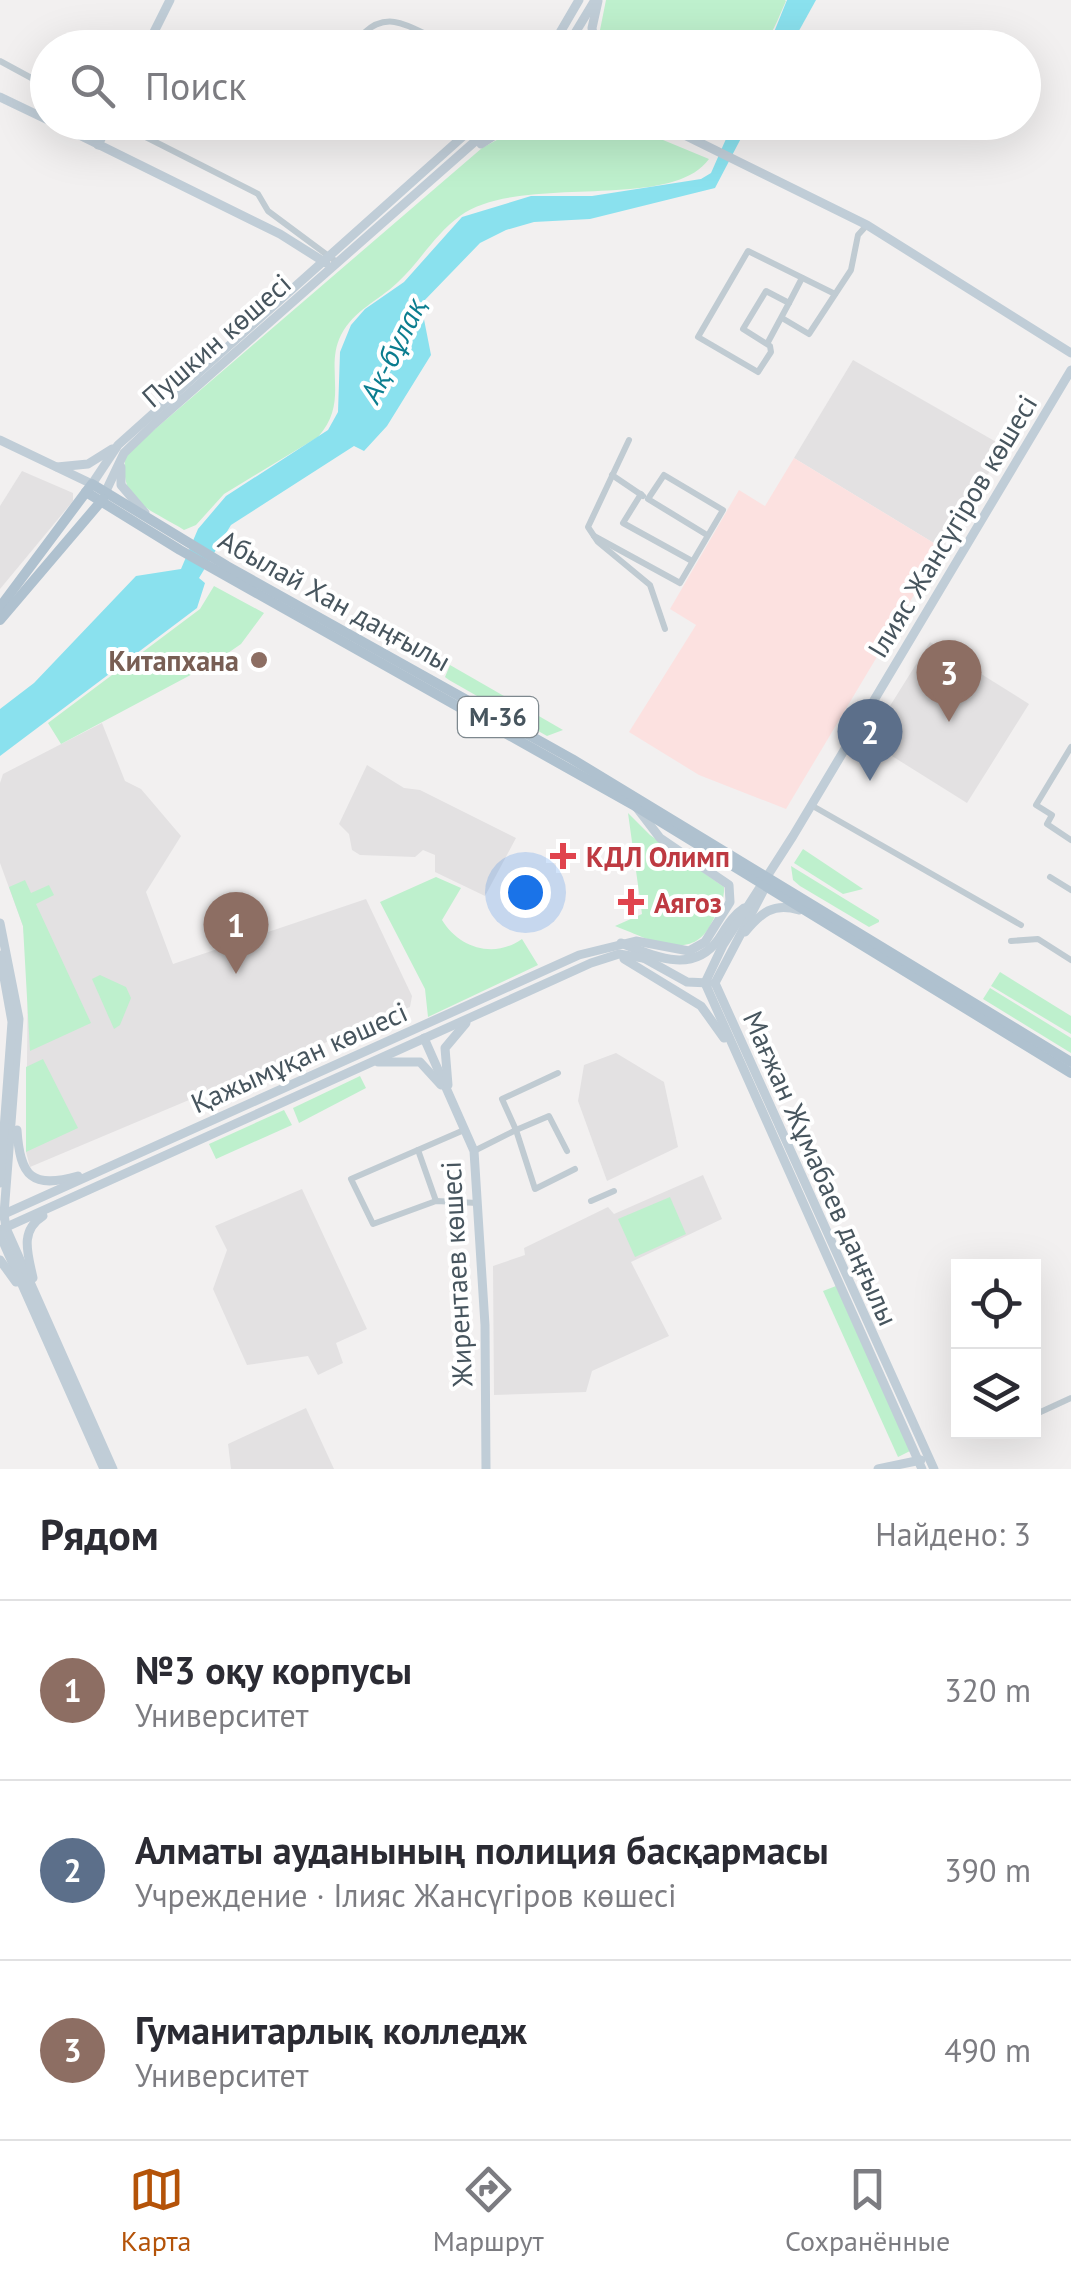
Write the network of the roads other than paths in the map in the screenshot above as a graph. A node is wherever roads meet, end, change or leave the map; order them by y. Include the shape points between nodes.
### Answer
1 (170, 0) edge
2 (580, 0) edge
3 (597, 0) edge
4 (155, 30) edge
5 (368, 30) edge
6 (418, 30) edge
7 (561, 30) edge
8 (578, 30) edge
9 (592, 30) edge
10 (0, 61) edge
11 (30, 77) edge
12 (0, 96) edge
13 (30, 111) edge
14 (88, 140) edge
15 (101, 140) edge
16 (148, 140) edge
17 (460, 140) edge
18 (477, 140) edge
19 (487, 140) edge
20 (695, 140) edge
21 (98, 145) junction
22 (457, 159) junction
23 (867, 225) junction
24 (331, 262) junction
25 (802, 278) junction
26 (836, 294) junction
27 (789, 303) junction
28 (782, 318) junction
29 (767, 344) junction
30 (1071, 352) edge
31 (1071, 370) edge
32 (0, 440) edge
33 (629, 440) dead end
34 (121, 449) junction
35 (55, 467) junction
36 (612, 475) junction
37 (89, 488) junction
38 (645, 496) junction
39 (103, 498) junction
40 (65, 522) junction
41 (158, 525) junction
42 (76, 533) junction
43 (707, 534) junction
44 (594, 536) junction
45 (182, 546) junction
46 (692, 561) junction
47 (225, 570) junction
48 (0, 606) edge
49 (0, 620) edge
50 (665, 629) dead end
51 (1071, 747) edge
52 (812, 805) junction
53 (635, 806) junction
54 (1071, 840) edge
55 (1050, 877) dead end
56 (764, 882) junction
57 (1071, 890) edge
58 (746, 908) junction
59 (825, 923) junction
60 (0, 924) edge
61 (1021, 925) dead end
62 (1011, 941) dead end
63 (618, 942) junction
64 (733, 945) junction
65 (0, 955) edge
66 (607, 957) junction
67 (643, 958) junction
68 (1071, 960) edge
69 (710, 983) junction
70 (471, 1018) junction
71 (420, 1027) junction
72 (425, 1040) junction
73 (731, 1044) junction
74 (375, 1062) junction
75 (1071, 1062) edge
76 (558, 1073) dead end
77 (1071, 1073) edge
78 (449, 1094) junction
79 (14, 1100) junction
80 (464, 1130) junction
81 (516, 1130) junction
82 (418, 1150) junction
83 (474, 1151) junction
84 (566, 1151) dead end
85 (114, 1165) junction
86 (575, 1169) dead end
87 (1, 1170) edge
88 (0, 1183) edge
89 (614, 1191) dead end
90 (74, 1197) junction
91 (436, 1200) junction
92 (591, 1201) dead end
93 (478, 1203) junction
94 (2, 1215) edge
95 (2, 1231) edge
96 (0, 1260) edge
97 (33, 1298) junction
98 (1071, 1398) edge
99 (1041, 1412) edge
100 (923, 1462) edge
101 (104, 1469) edge
102 (113, 1469) edge
103 (486, 1469) edge
104 (878, 1469) edge
105 (934, 1469) edge

1 - 4 main road
2 - 7 main road
3 - 8 main road
3 - 9 main road
5 - 6 street via 396,20
10 - 11 street
12 - 13 main road
14 - 21 main road
15 - 21 main road
16 - 24 street via 258,194 268,211
17 - 24 main road, Пушкин көшесі
18 - 22 main road, Пушкин көшесі
19 - 22 main road
20 - 23 main road
21 - 24 main road
22 - 24 main road, Пушкин көшесі
23 - 26 street
23 - 30 main road
24 - 34 main road, Пушкин көшесі
25 - 26 street
25 - 27 street
25 - 29 street via 748,251 698,338 758,372 771,352
26 - 28 street via 809,334
27 - 28 street
27 - 29 street via 766,291 743,329
28 - 29 street
31 - 52 main road, Ілияс Жансүгіров көшесі
32 - 35 main road
33 - 36 street
34 - 35 main road via 88,464
34 - 37 main road, Пушкин көшесі
34 - 39 main road, Пушкин көшесі
34 - 41 main road via 121,485
35 - 37 main road
36 - 38 street
36 - 44 street via 588,527
37 - 39 main road, Абылай Хан даңғылы
37 - 40 main road, Пушкин көшесі
38 - 43 street
38 - 43 street via 664,475 723,510
38 - 46 street via 623,523
39 - 41 main road, Абылай Хан даңғылы / M-36
39 - 42 main road, Пушкин көшесі
39 - 45 main road, Абылай Хан даңғылы / M-36
40 - 42 main road via 74,523
40 - 48 main road, Пушкин көшесі
41 - 45 main road, Абылай Хан даңғылы / M-36
42 - 49 main road, Пушкин көшесі
43 - 46 street
44 - 46 street via 680,582
44 - 50 street via 650,586
45 - 47 main road, Абылай Хан даңғылы / M-36
47 - 53 main road, Абылай Хан даңғылы / M-36
47 - 56 main road, Абылай Хан даңғылы / M-36 via 556,750
51 - 54 street via 1036,804 1052,814 1047,824
52 - 56 main road, Ілияс Жансүгіров көшесі
52 - 61 street
53 - 56 main road, Абылай Хан даңғылы / M-36
53 - 63 main road via 660,838 722,878 732,894 705,942 689,951
55 - 57 street
56 - 58 main road
56 - 59 main road, Абылай Хан даңғылы / M-36
56 - 64 main road
56 - 75 main road, Абылай Хан даңғылы / M-36
58 - 63 main road via 694,959 674,962
58 - 69 main road
59 - 64 main road via 775,907
59 - 77 main road, Абылай Хан даңғылы / M-36
60 - 79 main road via 19,1019
62 - 68 street via 1038,939
63 - 67 main road
63 - 71 main road, Қажымұқан көшесі
64 - 69 main road
65 - 87 main road via 12,1022
66 - 67 main road
66 - 70 main road, Қажымұқан көшесі
66 - 73 main road via 628,960 702,1006
67 - 69 main road via 686,982
69 - 73 main road, Мағжан Жұмабаев даңғылы
69 - 100 main road, Мағжан Жұмабаев даңғылы
70 - 72 main road, Қажымұқан көшесі
70 - 78 main road via 445,1048
71 - 72 main road, Жирентаев көшесі
71 - 85 main road, Қажымұқан көшесі
72 - 74 main road, Қажымұқан көшесі
72 - 78 main road, Жирентаев көшесі
73 - 100 main road, Мағжан Жұмабаев даңғылы
74 - 78 main road via 420,1062
74 - 90 main road, Қажымұқан көшесі
76 - 81 street via 502,1099
78 - 80 main road, Жирентаев көшесі
79 - 85 main road via 18,1147 37,1182
79 - 94 main road
80 - 82 street
80 - 83 main road, Жирентаев көшесі
81 - 83 street
81 - 84 street via 549,1116
81 - 86 street via 535,1188
82 - 91 street
82 - 91 street via 351,1179 373,1224
83 - 93 main road, Жирентаев көшесі
85 - 94 main road, Қажымұқан көшесі
87 - 88 main road
89 - 92 street
90 - 95 main road, Қажымұқан көшесі
90 - 97 main road via 30,1228
91 - 93 street
93 - 103 main road, Жирентаев көшесі
94 - 95 main road
95 - 97 main road
96 - 97 main road
97 - 101 main road
97 - 102 main road
98 - 99 street
100 - 104 main road
100 - 105 main road, Мағжан Жұмабаев даңғылы

